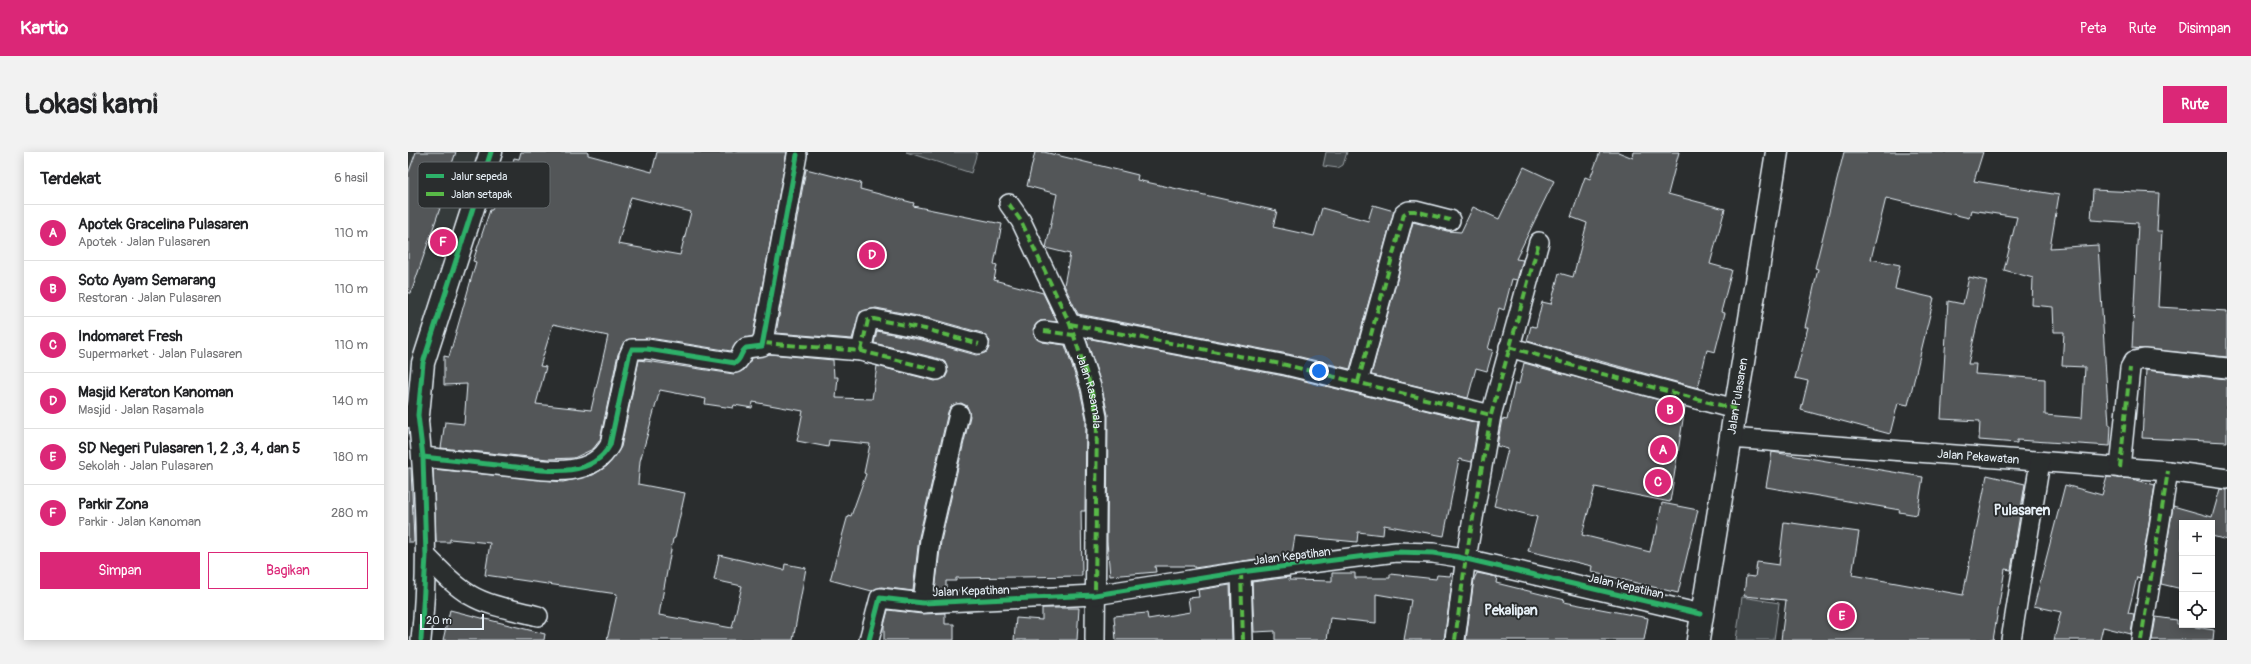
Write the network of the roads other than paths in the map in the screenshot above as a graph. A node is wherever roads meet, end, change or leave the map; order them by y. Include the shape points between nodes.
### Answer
1 (491, 152) edge
2 (1778, 152) edge
3 (797, 155) dead end
4 (488, 162) edge
5 (1009, 204) dead end
6 (473, 208) edge
7 (1450, 220) dead end
8 (1539, 242) dead end
9 (1072, 330) junction
10 (1044, 331) dead end
11 (764, 343) junction
12 (979, 344) dead end
13 (1509, 347) junction
14 (861, 351) junction
15 (2227, 368) edge
16 (937, 370) dead end
17 (1358, 382) junction
18 (1735, 409) junction
19 (959, 414) dead end
20 (413, 415) edge
21 (1491, 415) junction
22 (1730, 438) junction
23 (423, 457) junction
24 (2040, 462) junction
25 (2120, 468) junction
26 (2168, 471) junction
27 (2227, 479) edge
28 (426, 556) junction
29 (1466, 559) junction
30 (1241, 572) junction
31 (1095, 595) junction
32 (922, 603) junction
33 (1701, 614) junction
34 (538, 616) dead end
35 (420, 640) edge
36 (869, 640) edge
37 (1095, 640) edge
38 (1243, 640) edge
39 (1455, 640) edge
40 (1698, 640) edge
41 (2011, 640) edge
42 (2141, 640) edge

1 - 4 main road
2 - 18 main road, Jalan Pulasaren
3 - 11 street
5 - 9 street, Jalan Rasamala via 1021,221
6 - 20 main road via 423,363
7 - 17 street via 1415,211 1404,214
8 - 13 street
9 - 10 street
9 - 17 street via 1286,365
9 - 31 street, Jalan Rasamala via 1091,387 1097,417
11 - 14 street
11 - 23 street via 759,348 744,350 740,360 735,363 647,349 632,349 610,445 602,456 587,465 564,471 534,471
12 - 14 street via 874,319 868,320
13 - 18 street
13 - 21 street
14 - 16 street
15 - 25 street via 2144,359 2134,362 2130,368
17 - 21 street
18 - 22 main road, Jalan Pulasaren
19 - 32 street via 930,539
20 - 23 street
21 - 29 street
22 - 24 street, Jalan Pekawatan
22 - 33 main road, Jalan Pulasaren
23 - 28 street
24 - 25 street, Jalan Pekawatan
24 - 41 street
25 - 26 street, Jalan Pekawatan
26 - 27 street, Jalan Pekawatan
26 - 42 street
28 - 34 street via 450,580 470,595 485,602
28 - 35 street
29 - 30 street, Jalan Kepatihan via 1433,553 1396,552
29 - 33 street, Jalan Kepatihan
29 - 39 street
30 - 31 street, Jalan Kepatihan
30 - 38 street
31 - 32 street, Jalan Kepatihan
31 - 37 street, Jalan Rasamala
32 - 36 street, Jalan Kepatihan via 880,598
33 - 40 main road, Jalan Pulasaren

